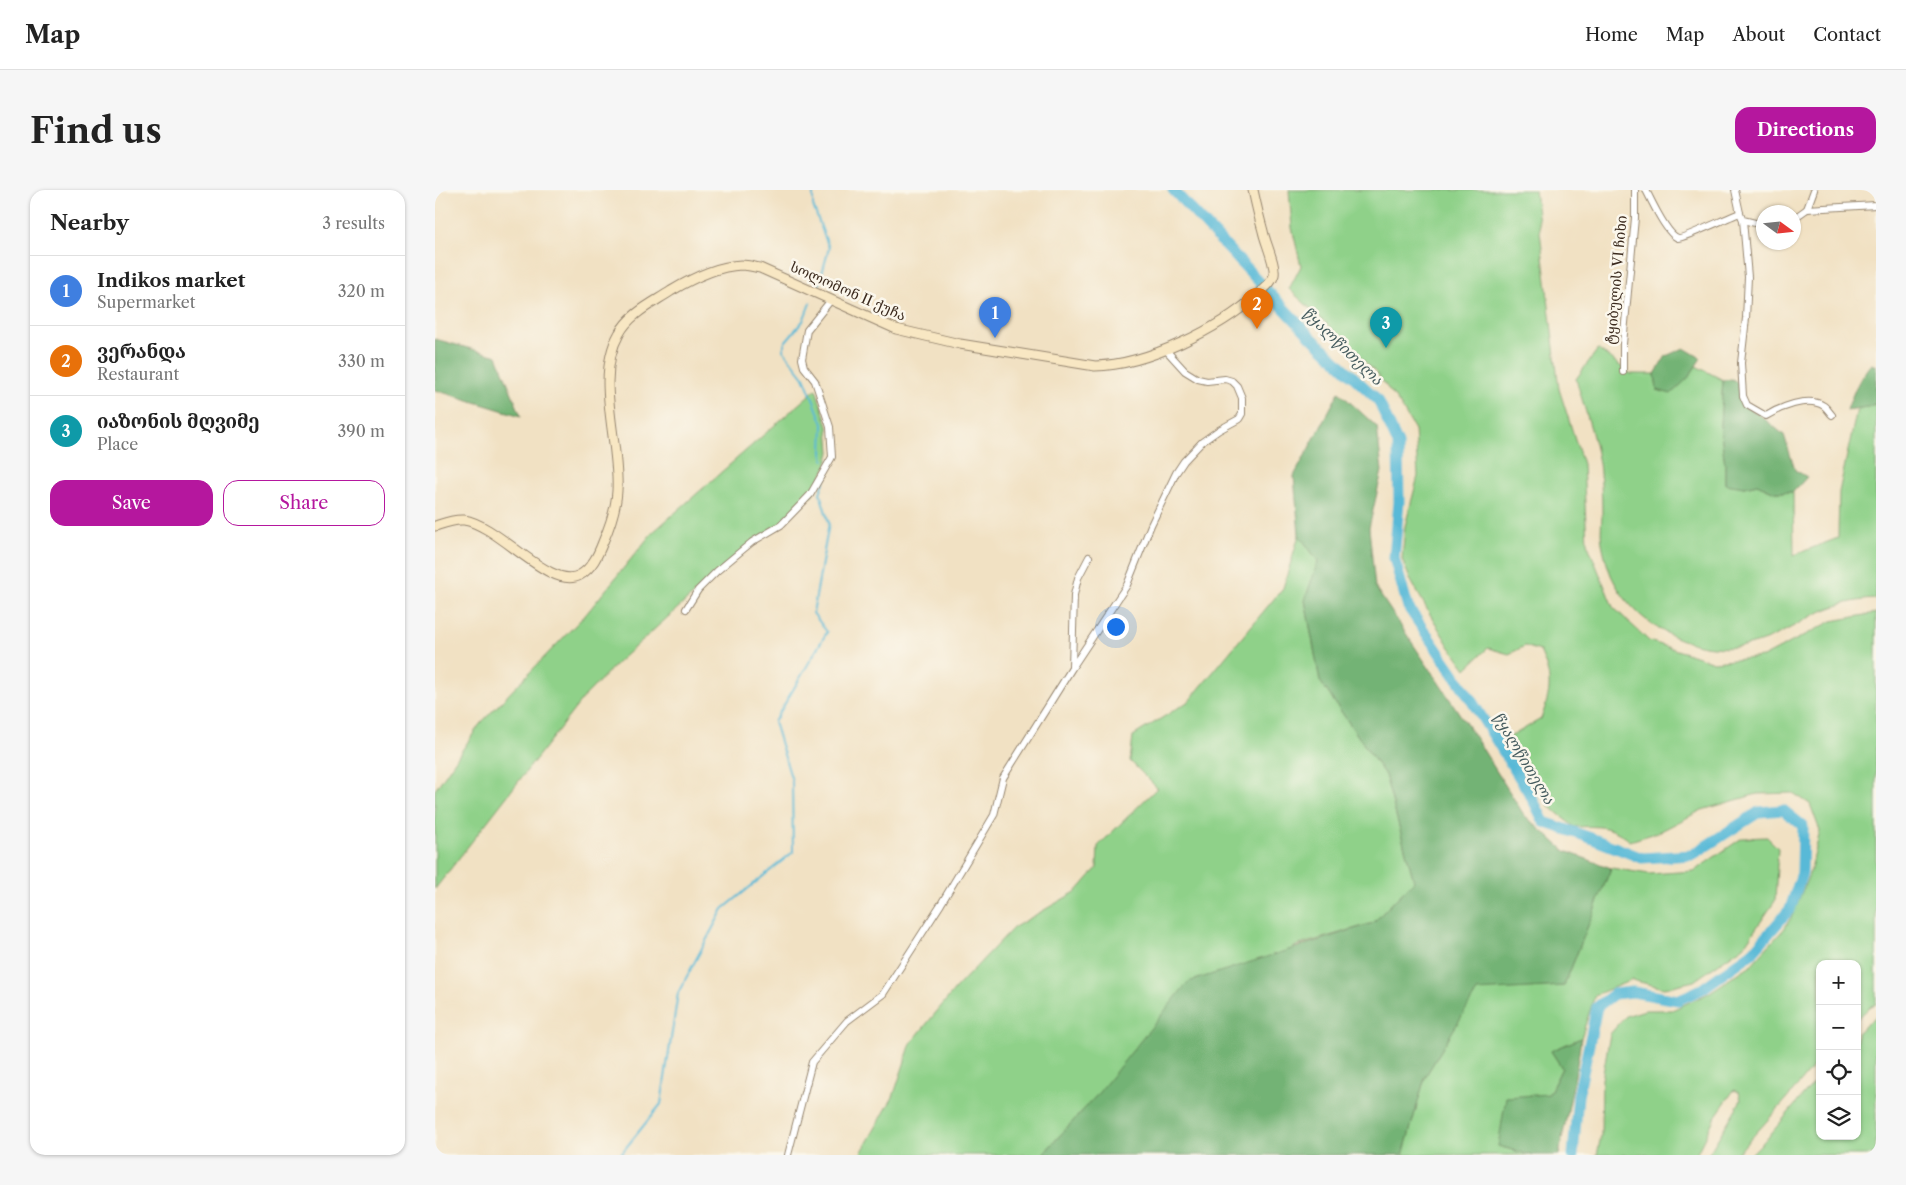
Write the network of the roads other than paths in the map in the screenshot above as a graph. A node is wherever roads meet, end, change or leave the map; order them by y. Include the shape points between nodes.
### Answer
1 (1253, 190) edge
2 (1635, 190) edge
3 (1646, 190) edge
4 (1735, 190) edge
5 (1814, 190) edge
6 (1876, 206) edge
7 (1807, 209) junction
8 (1740, 213) junction
9 (1801, 213) edge
10 (1743, 220) junction
11 (1756, 223) edge
12 (831, 300) junction
13 (1165, 349) junction
14 (1623, 372) dead end
15 (1832, 415) dead end
16 (435, 526) edge
17 (1089, 557) dead end
18 (686, 609) dead end
19 (1072, 668) junction
20 (787, 1155) edge

1 - 13 main road, სოლომონ II ქუჩა via 1274,270 1271,281 1213,327
2 - 14 street, ტყიბულის VI ჩიხი
3 - 8 street via 1660,217 1678,238 1685,238
4 - 8 street
5 - 7 street
6 - 7 street
7 - 9 street
8 - 10 street
10 - 11 street
10 - 15 street via 1748,277 1741,363 1743,396 1747,405 1766,416 1789,404 1813,403 1823,405
12 - 13 main road, სოლომონ II ქუჩა via 896,329 960,344 1095,366 1113,365
12 - 16 main road, სოლომონ II ქუჩა via 760,268 743,265 721,268 677,288 638,313 619,333 609,358 608,377 617,491 611,522 598,555 578,576 556,576 475,523 449,521
12 - 18 street via 807,330 802,358 804,367 815,381 830,427 832,456 810,495 781,525 752,542 717,571 698,590
13 - 19 street via 1198,380 1232,381 1241,398 1242,414 1235,422 1210,436 1184,462 1159,509 1127,585
17 - 19 street via 1078,578 1074,595
19 - 20 street via 1003,778 993,815 883,994 847,1021 812,1062

